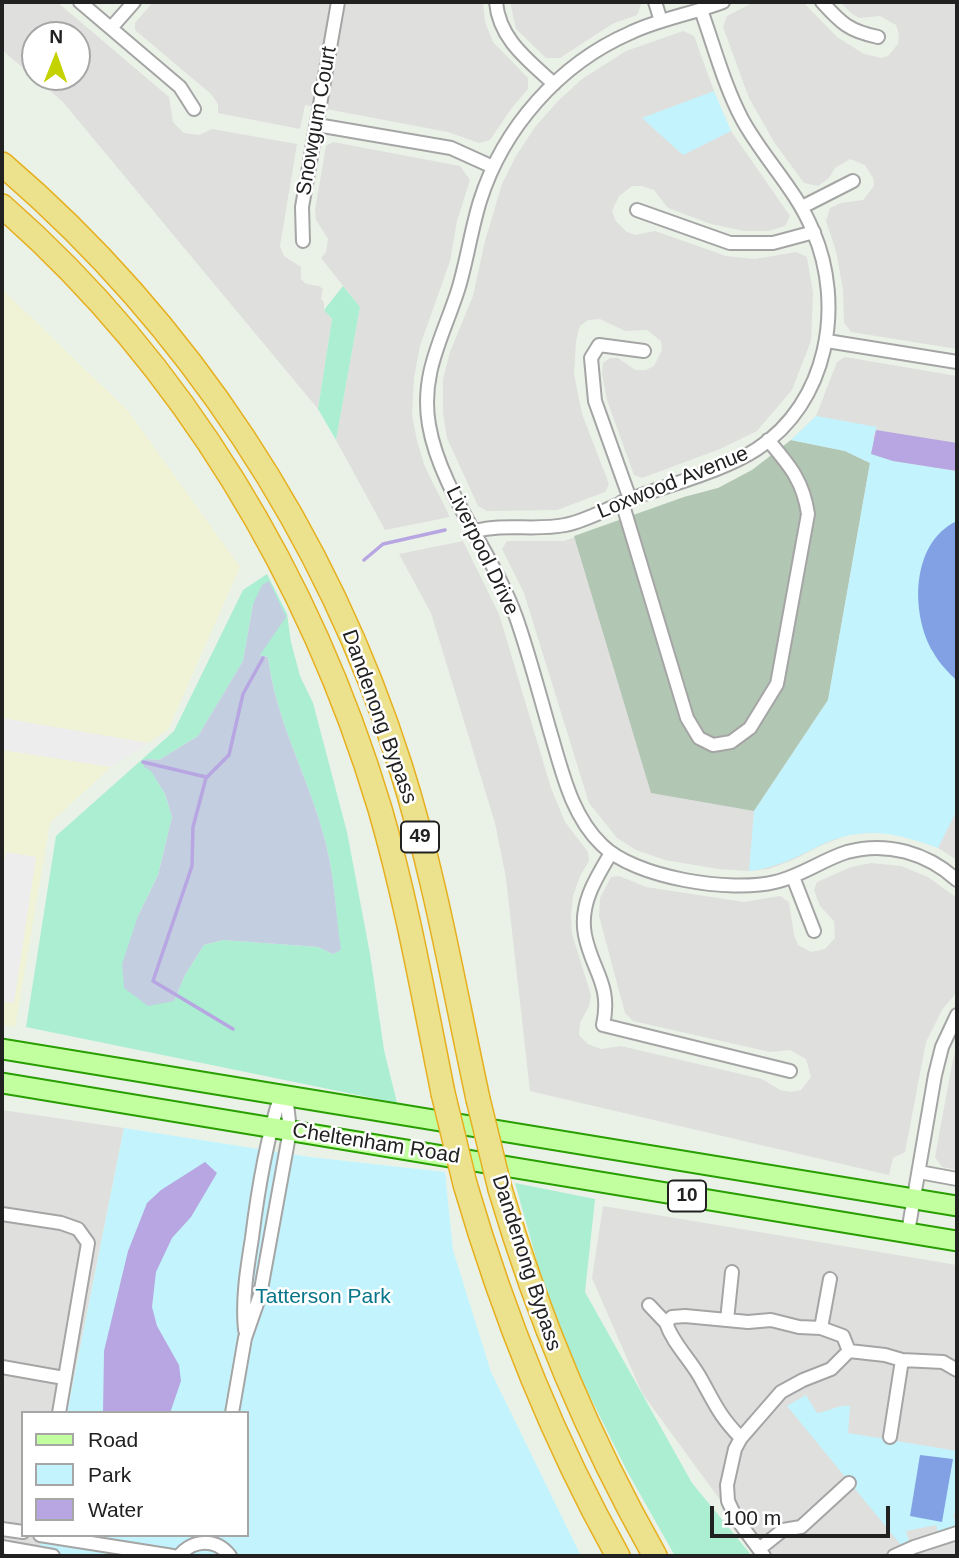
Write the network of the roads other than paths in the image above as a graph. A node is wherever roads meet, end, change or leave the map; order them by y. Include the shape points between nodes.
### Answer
1 (80, 2) edge
2 (134, 2) edge
3 (338, 2) edge
4 (496, 2) edge
5 (655, 2) edge
6 (723, 2) edge
7 (821, 2) edge
8 (701, 10) junction
9 (661, 21) junction
10 (111, 28) junction
11 (878, 37) dead end
12 (554, 84) junction
13 (194, 109) dead end
14 (317, 125) junction
15 (2, 164) edge
16 (493, 167) junction
17 (853, 181) dead end
18 (2, 206) edge
19 (802, 207) junction
20 (637, 210) dead end
21 (814, 232) junction
22 (303, 241) dead end
23 (827, 341) junction
24 (644, 351) dead end
25 (957, 362) edge
26 (768, 440) junction
27 (626, 501) junction
28 (475, 531) junction
29 (611, 853) junction
30 (793, 877) junction
31 (957, 880) edge
32 (814, 930) dead end
33 (957, 1015) edge
34 (2, 1049) edge
35 (789, 1071) dead end
36 (2, 1083) edge
37 (284, 1095) junction
38 (280, 1128) junction
39 (919, 1172) junction
40 (957, 1179) edge
41 (914, 1198) junction
42 (957, 1206) edge
43 (2, 1216) edge
44 (908, 1232) junction
45 (957, 1241) edge
46 (732, 1272) dead end
47 (830, 1279) dead end
48 (649, 1305) dead end
49 (727, 1320) junction
50 (666, 1323) junction
51 (821, 1328) junction
52 (245, 1338) junction
53 (849, 1351) junction
54 (902, 1360) junction
55 (2, 1367) edge
56 (957, 1370) edge
57 (64, 1378) junction
58 (59, 1411) edge
59 (232, 1411) edge
60 (890, 1437) dead end
61 (741, 1438) junction
62 (849, 1483) dead end
63 (2, 1529) edge
64 (21, 1532) edge
65 (957, 1534) edge
66 (39, 1537) edge
67 (52, 1537) edge
68 (211, 1539) edge
69 (932, 1542) junction
70 (2, 1547) edge
71 (36, 1553) junction
72 (761, 1553) edge
73 (52, 1556) edge
74 (173, 1556) edge
75 (179, 1556) edge
76 (230, 1556) edge
77 (618, 1556) edge
78 (655, 1556) edge
79 (894, 1556) edge
80 (938, 1556) edge

1 - 10 street
2 - 10 street
3 - 14 street, Snowgum Court
4 - 12 street via 504,33
5 - 9 street
6 - 8 street, Liverpool Drive
7 - 11 street via 843,25
8 - 9 street, Liverpool Drive
8 - 19 street, Loxwood Avenue via 731,97
9 - 12 street, Liverpool Drive via 587,57
10 - 13 street via 180,88
12 - 16 street, Liverpool Drive via 517,127
14 - 16 street via 451,148
14 - 22 street, Snowgum Court via 302,207
15 - 78 highway, Dandenong Bypass / 49, bridge via 92,249 176,344 244,439 328,586 372,686 411,802 499,1189 537,1304 594,1442
16 - 28 street, Liverpool Drive via 457,293 433,355 427,388 429,424 439,461
17 - 19 street
18 - 77 highway, Dandenong Bypass / 49, bridge via 78,280 152,364 227,470 300,600 343,698 381,812 465,1184 496,1286 569,1463
19 - 21 street, Loxwood Avenue
20 - 21 street via 730,243 773,243
21 - 23 street, Loxwood Avenue via 828,292
23 - 25 street
23 - 26 street, Loxwood Avenue via 809,392
24 - 27 street via 598,345 591,358 595,401
26 - 27 street, Loxwood Avenue via 729,463
26 - 27 street via 794,471 808,514 777,684 750,728 731,742 713,745 699,738 687,718
27 - 28 street, Loxwood Avenue via 566,525
28 - 29 street, Liverpool Drive via 516,618 578,813
29 - 30 street, Liverpool Drive via 646,871 719,884 751,886
29 - 35 street via 589,892 584,919 606,996 603,1025
30 - 31 street, Liverpool Drive via 846,852 870,848 920,855
30 - 32 street
33 - 39 street via 942,1047
34 - 37 main road, Cheltenham Road / 10
36 - 38 main road, Cheltenham Road / 10
37 - 38 street
37 - 38 street
37 - 41 main road, Cheltenham Road / 10
38 - 44 main road, Cheltenham Road / 10
38 - 52 street via 260,1295
38 - 52 street via 259,1186 242,1305
39 - 40 street
39 - 41 street
41 - 42 main road, Cheltenham Road / 10
41 - 44 street
43 - 57 street via 68,1225 78,1229 88,1243
44 - 45 main road, Cheltenham Road / 10
46 - 49 street
47 - 51 street
48 - 50 street
49 - 50 street via 685,1316 672,1317
49 - 51 street via 771,1320
50 - 61 street via 724,1421
51 - 53 street via 843,1336
52 - 59 street
53 - 54 street
53 - 61 street via 831,1369 785,1388
54 - 56 street via 943,1362
54 - 60 street
55 - 57 street
57 - 58 street
61 - 72 street via 727,1485 728,1500
62 - 72 street via 801,1527 783,1530
63 - 64 street
65 - 69 street
66 - 71 street
67 - 74 street
68 - 75 street via 192,1545
68 - 76 street
69 - 79 street
69 - 80 street
70 - 71 street
71 - 73 street

